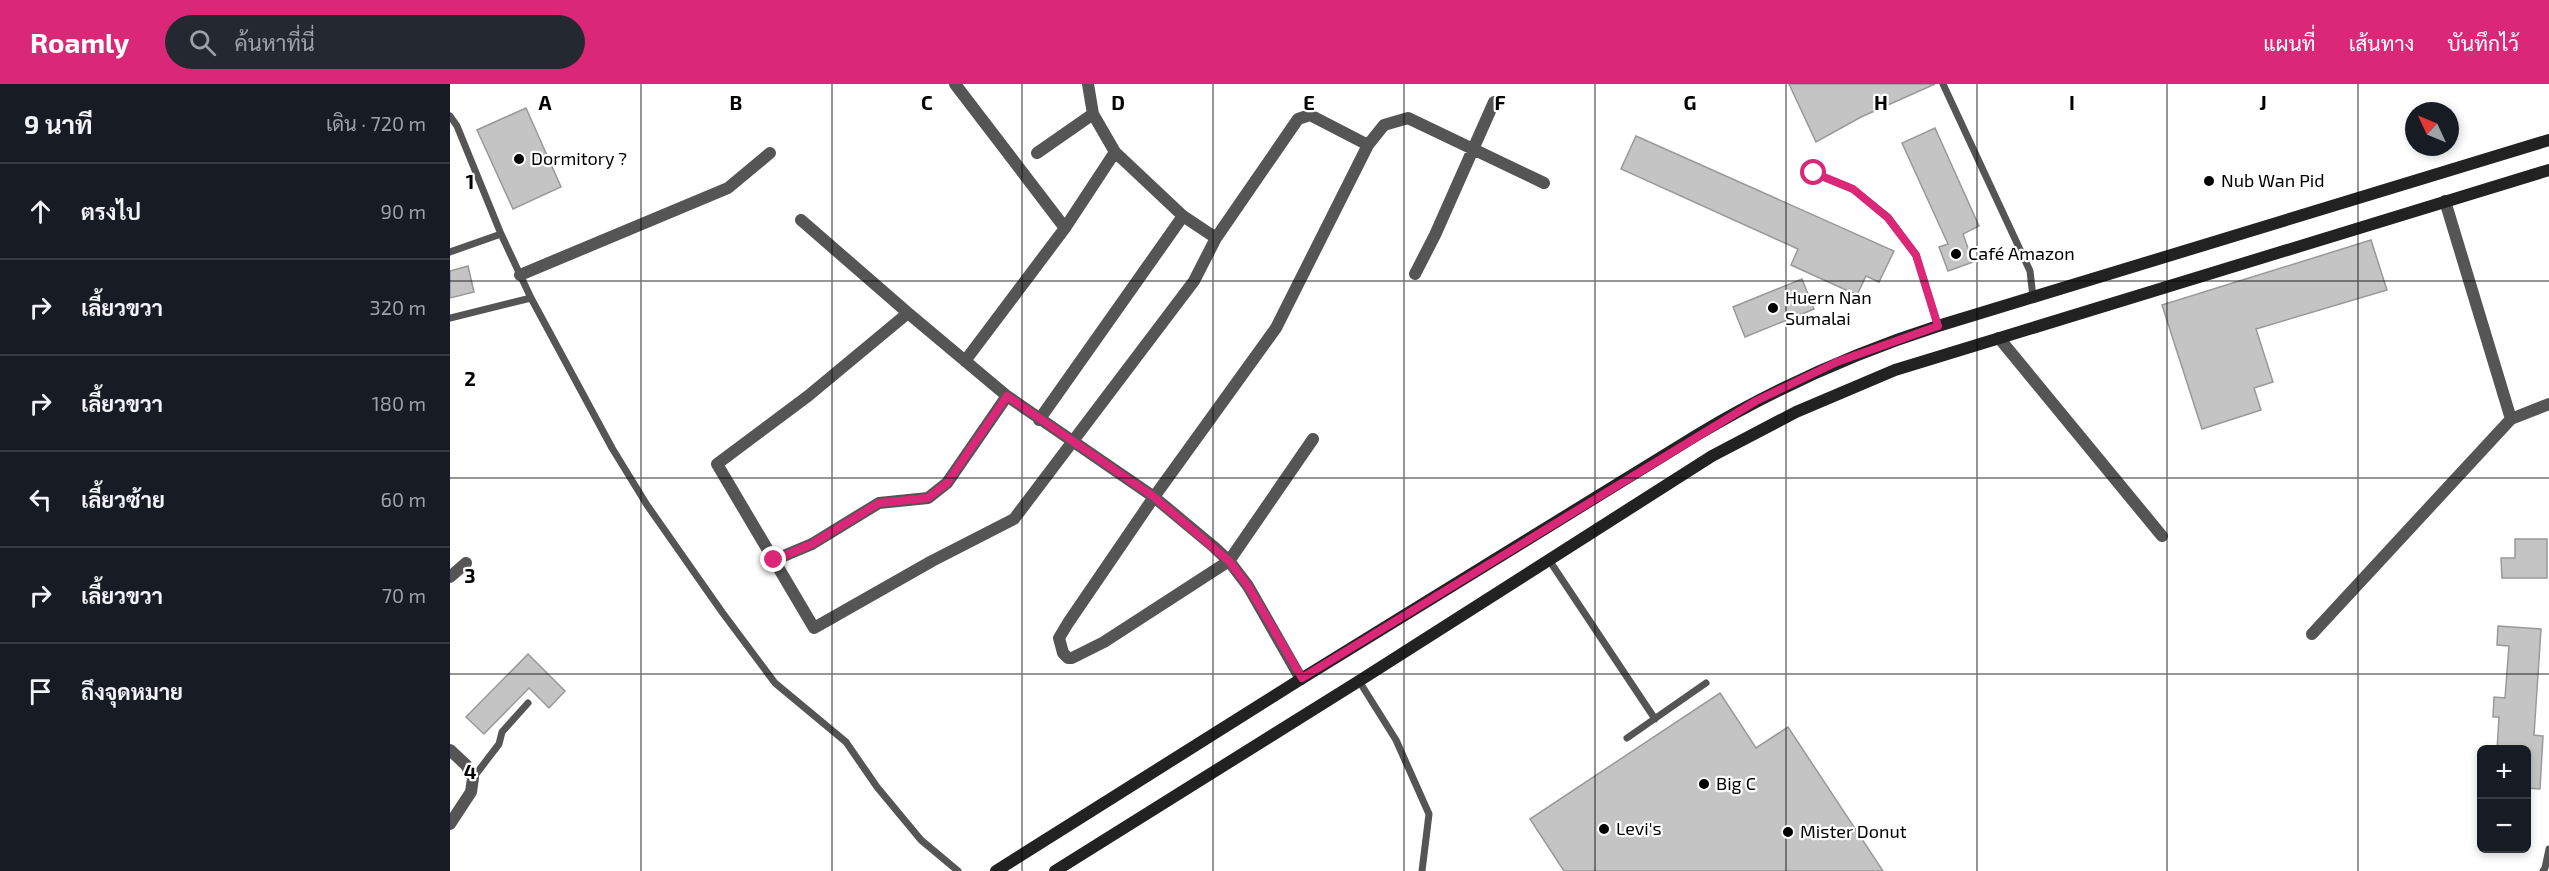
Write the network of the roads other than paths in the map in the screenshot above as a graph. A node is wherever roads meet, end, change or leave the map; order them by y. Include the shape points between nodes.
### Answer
1 (955, 84) edge
2 (1089, 84) edge
3 (1942, 84) edge
4 (1494, 102) dead end
5 (1093, 114) junction
6 (450, 116) edge
7 (2549, 140) edge
8 (1368, 145) junction
9 (1474, 150) junction
10 (1115, 152) junction
11 (770, 153) dead end
12 (1037, 153) dead end
13 (2549, 170) edge
14 (1814, 173) dead end
15 (1544, 183) dead end
16 (2445, 201) junction
17 (1184, 216) junction
18 (801, 220) dead end
19 (1065, 228) junction
20 (501, 234) junction
21 (1216, 238) junction
22 (450, 252) edge
23 (1415, 274) dead end
24 (520, 275) junction
25 (2033, 297) junction
26 (531, 298) junction
27 (908, 313) junction
28 (450, 318) edge
29 (1938, 326) junction
30 (1999, 338) junction
31 (965, 362) junction
32 (1007, 396) junction
33 (2549, 404) edge
34 (2511, 419) junction
35 (1039, 420) junction
36 (1313, 440) dead end
37 (1073, 443) junction
38 (1154, 497) junction
39 (2162, 536) dead end
40 (774, 560) junction
41 (1549, 560) junction
42 (1229, 561) junction
43 (466, 563) dead end
44 (450, 577) edge
45 (2312, 634) dead end
46 (1302, 678) junction
47 (1359, 681) junction
48 (1706, 683) dead end
49 (528, 703) dead end
50 (1655, 719) junction
51 (1627, 738) dead end
52 (450, 750) edge
53 (474, 778) junction
54 (450, 824) edge
55 (2549, 849) edge
56 (958, 871) edge
57 (996, 871) edge
58 (1055, 871) edge
59 (1422, 871) edge
60 (2543, 871) edge

1 - 19 street
2 - 5 street
3 - 25 lane via 2030,270
4 - 9 street
5 - 10 street
5 - 12 street
6 - 20 lane
7 - 25 main road
8 - 9 street via 1384,125 1408,118
8 - 21 street via 1310,115 1298,119
8 - 38 street via 1276,328
9 - 15 street
9 - 23 street
10 - 17 street
10 - 19 street
11 - 24 street via 728,188
13 - 16 main road
14 - 29 lane via 1853,189 1888,218 1916,255
16 - 30 main road
16 - 34 street
17 - 21 street
17 - 35 street
18 - 27 street
19 - 31 street
20 - 22 lane
20 - 24 lane
21 - 37 street via 1194,281
24 - 26 lane
25 - 29 main road
26 - 28 lane
26 - 56 lane via 612,448 722,612 775,683 846,742 921,840
27 - 31 street
27 - 40 street via 808,396 717,464
29 - 46 main road via 1837,362 1756,401
30 - 39 street
30 - 41 main road via 1872,379 1768,424
31 - 32 street
32 - 35 street
32 - 40 street via 947,483 928,498 879,503 812,544
33 - 34 street
34 - 45 street
35 - 37 street
36 - 42 street
37 - 38 street
37 - 40 street via 1014,519 814,628
38 - 42 street
38 - 42 street via 1059,638 1068,658 1104,642
41 - 47 main road
41 - 50 lane
42 - 46 street
43 - 44 street
46 - 57 main road
47 - 58 main road
47 - 59 lane via 1396,740 1429,814
48 - 50 lane
49 - 53 lane via 502,732 499,744
50 - 51 lane
52 - 53 street
53 - 54 street via 471,792
55 - 60 lane

